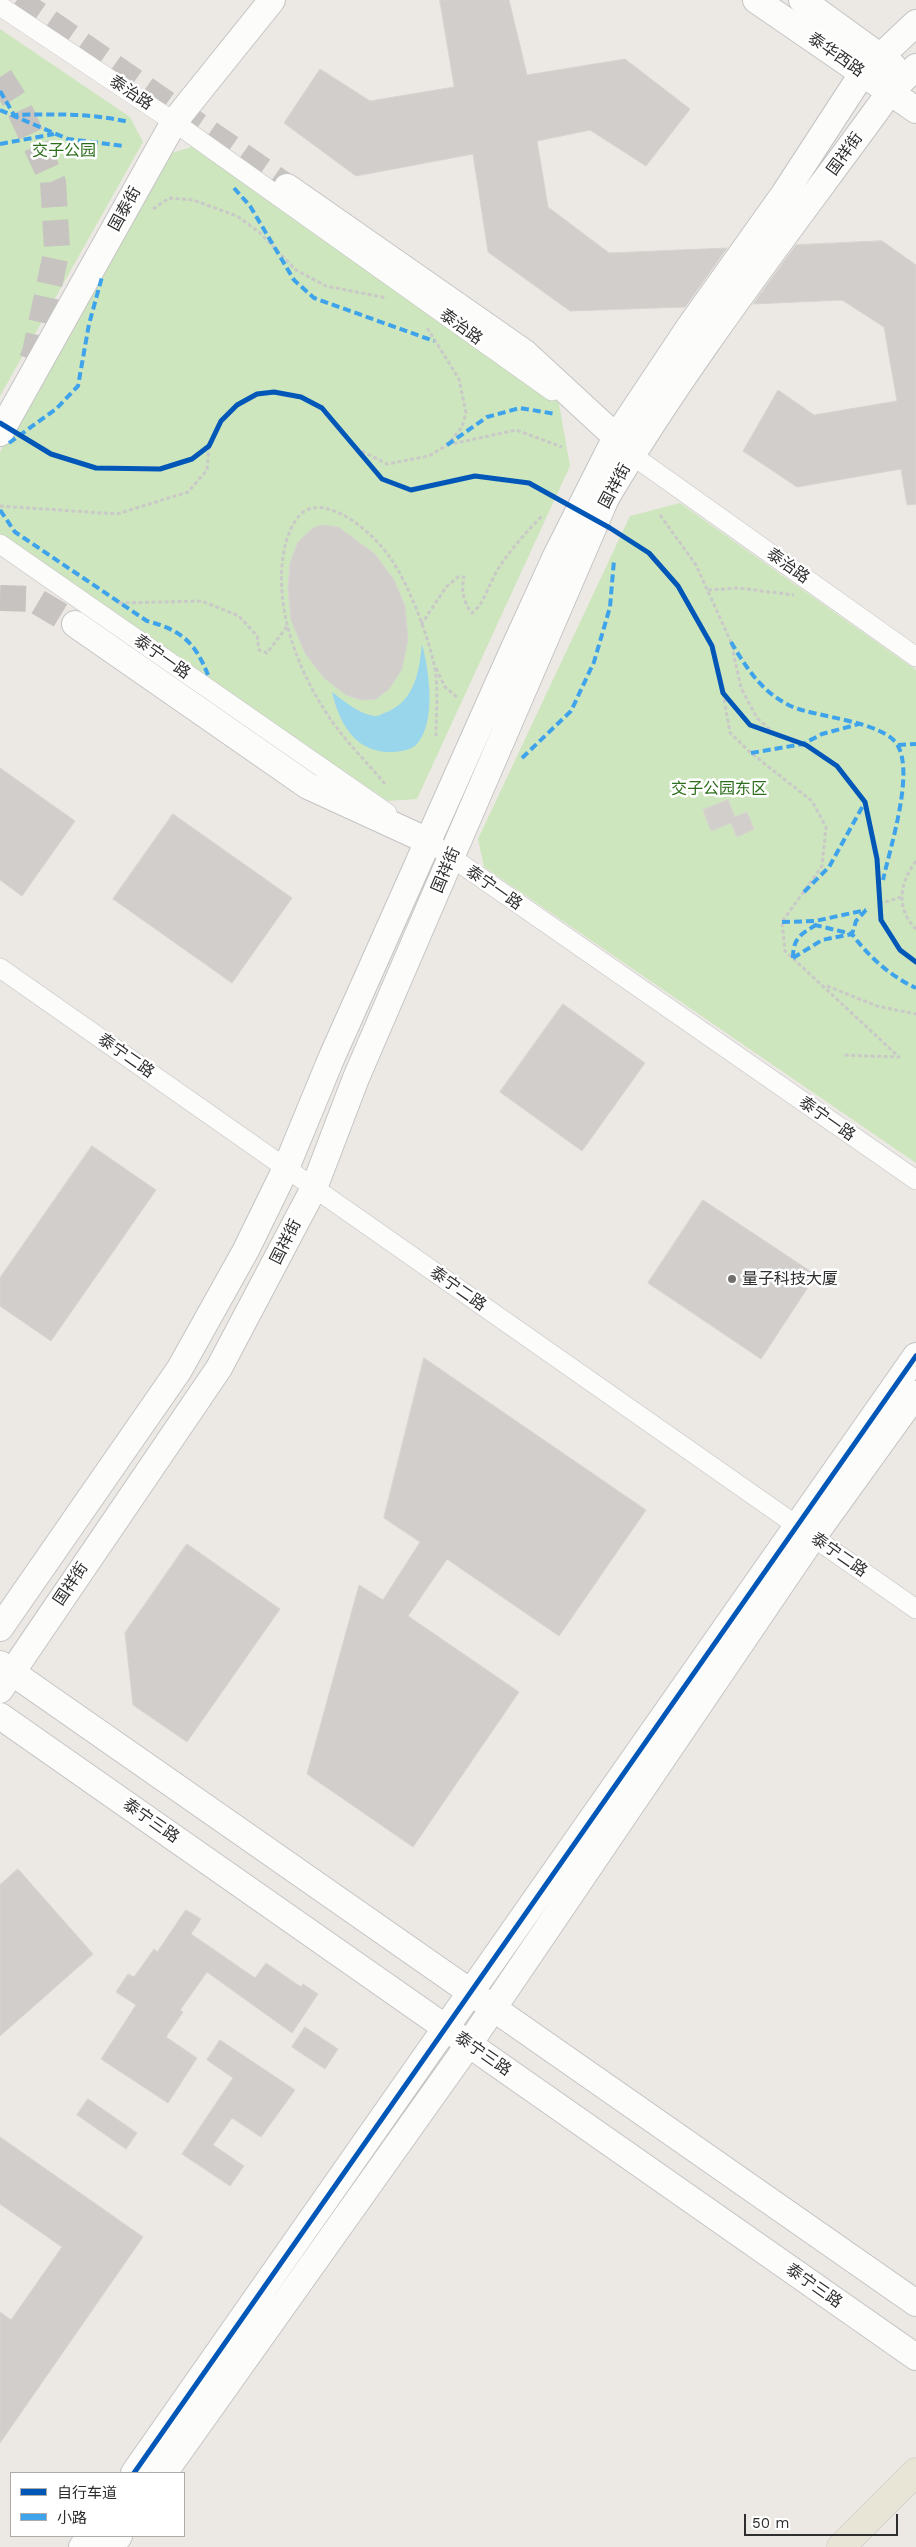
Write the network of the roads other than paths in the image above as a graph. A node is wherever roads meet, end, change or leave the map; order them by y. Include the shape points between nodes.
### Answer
1 (272, 0) edge
2 (756, 0) edge
3 (802, 0) edge
4 (0, 6) edge
5 (916, 23) edge
6 (872, 65) junction
7 (907, 80) edge
8 (916, 110) edge
9 (174, 122) junction
10 (287, 187) tunnel mouth
11 (0, 433) edge
12 (624, 446) junction
13 (0, 544) edge
14 (75, 624) tunnel mouth
15 (916, 657) edge
16 (428, 841) junction
17 (451, 858) junction
18 (0, 968) edge
19 (286, 1168) junction
20 (916, 1180) edge
21 (314, 1188) junction
22 (916, 1356) edge
23 (916, 1394) edge
24 (805, 1532) junction
25 (916, 1609) edge
26 (0, 1628) edge
27 (4, 1676) edge
28 (0, 1716) edge
29 (470, 1992) junction
30 (494, 2008) junction
31 (446, 2028) junction
32 (469, 2044) junction
33 (916, 2303) edge
34 (916, 2357) edge
35 (135, 2472) edge
36 (165, 2472) edge
37 (916, 2472) edge
38 (841, 2547) edge

1 - 9 street, 国泰街
2 - 6 street, 泰华西路
3 - 6 street, 泰华西路
4 - 9 street, 泰治路
5 - 6 street, 国祥街
6 - 7 street, 泰华西路
6 - 12 street, 国祥街 via 690,326
7 - 8 street, 泰华西路
7 - 12 street, 国祥街
9 - 11 street, 国泰街
9 - 12 street, 泰治路
10 - 12 street via 525,352
12 - 15 street, 泰治路
12 - 16 street, 国祥街 via 557,554
12 - 17 street, 国祥街 via 606,498
13 - 16 street, 泰宁一路
14 - 16 street via 308,786
16 - 17 street, 泰宁一路
16 - 19 street, 国祥街
17 - 20 street, 泰宁一路
17 - 21 street, 国祥街 via 356,1078
18 - 19 street, 泰宁二路
19 - 21 street, 泰宁二路
19 - 26 street, 国祥街 via 246,1250 179,1370
21 - 24 street, 泰宁二路
21 - 27 street, 国祥街 via 219,1368
22 - 24 street
23 - 24 street
24 - 25 street, 泰宁二路
24 - 29 street
24 - 30 street
27 - 29 street
28 - 31 street, 泰宁三路
29 - 30 street
29 - 31 street
30 - 32 street
30 - 33 street
31 - 32 street, 泰宁三路
31 - 35 street
32 - 34 street, 泰宁三路
32 - 36 street
37 - 38 main road

